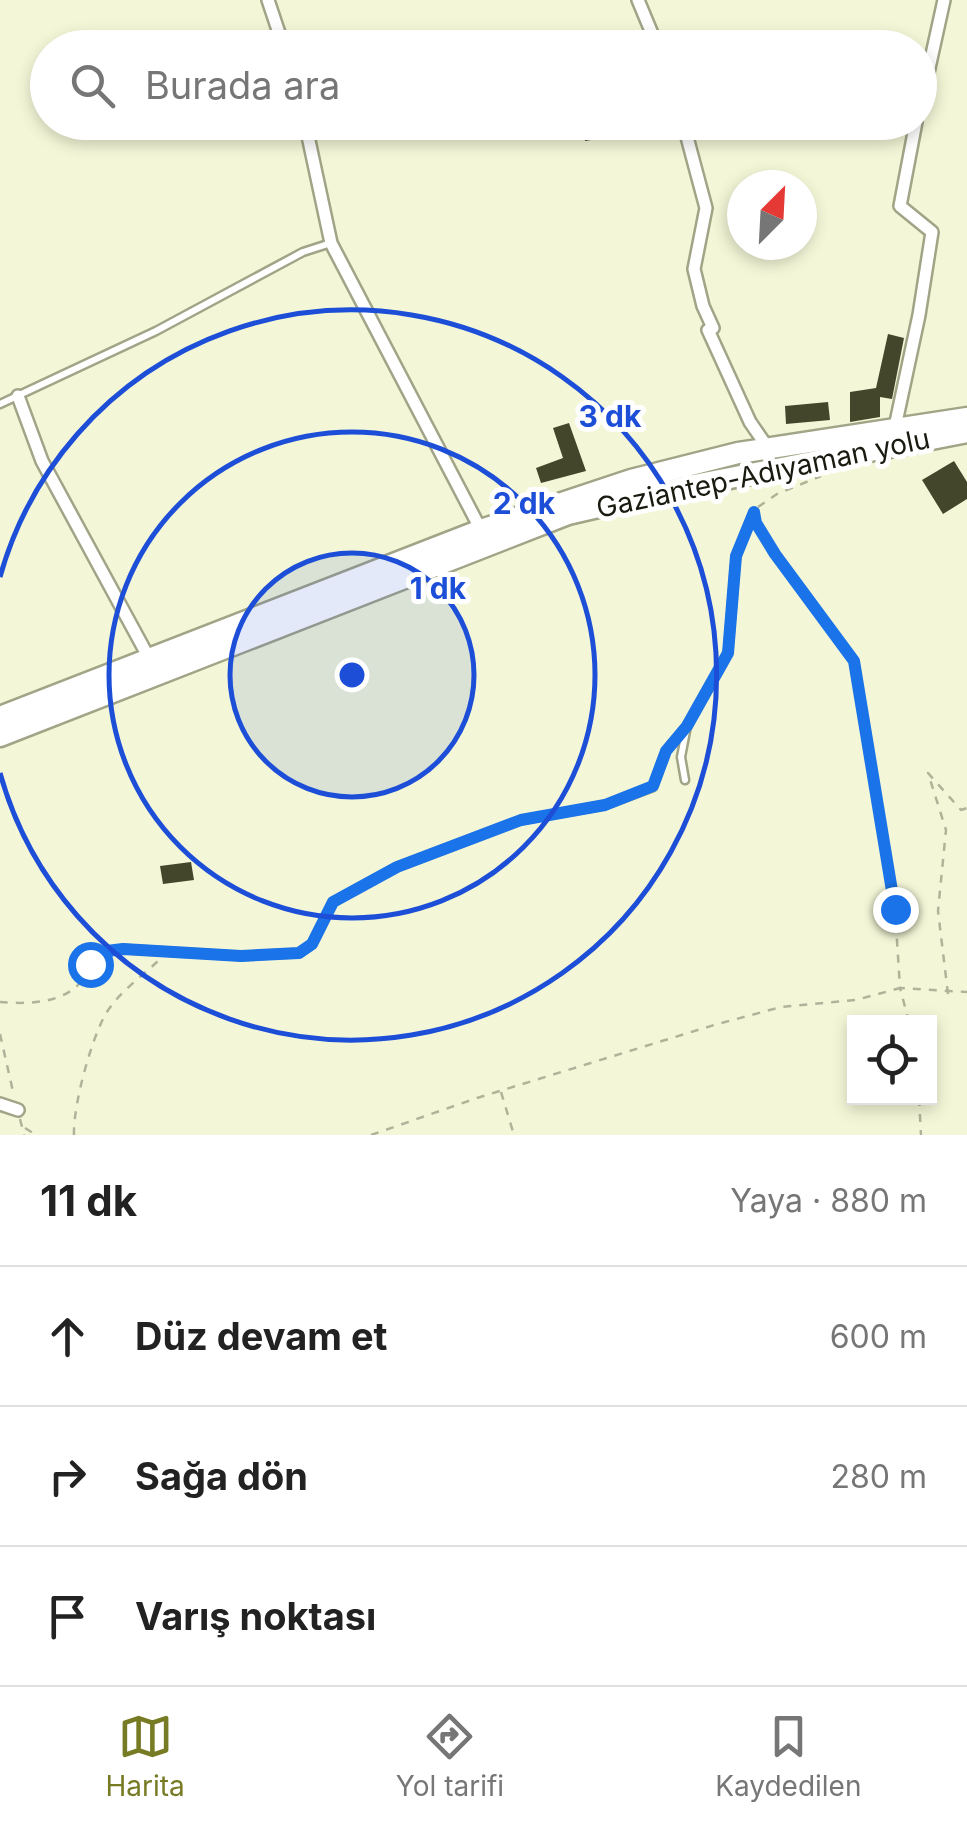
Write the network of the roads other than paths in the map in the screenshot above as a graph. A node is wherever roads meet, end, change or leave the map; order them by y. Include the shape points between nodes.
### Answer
1 (268, 0) edge
2 (638, 0) edge
3 (944, 0) edge
4 (278, 30) edge
5 (650, 30) edge
6 (937, 32) edge
7 (309, 140) edge
8 (688, 140) edge
9 (913, 140) edge
10 (331, 243) junction
11 (18, 396) junction
12 (0, 404) edge
13 (967, 418) edge
14 (895, 427) junction
15 (967, 432) edge
16 (768, 448) junction
17 (754, 512) road end
18 (481, 530) junction
19 (149, 658) junction
20 (0, 717) edge
21 (687, 726) junction
22 (0, 736) edge
23 (685, 780) dead end
24 (123, 949) road end
25 (0, 1104) edge
26 (18, 1110) road end

1 - 4 street
2 - 5 street
3 - 6 street
7 - 10 street
8 - 16 street via 706,208 694,269 713,328 708,330
9 - 14 street via 900,206 932,232
10 - 11 lane
10 - 18 street
11 - 12 lane
11 - 19 street via 42,462
13 - 14 highway, Gaziantep-Adıyaman yolu
14 - 16 highway, Gaziantep-Adıyaman yolu
15 - 22 highway, Gaziantep-Adıyaman yolu via 568,514
16 - 18 highway, Gaziantep-Adıyaman yolu via 632,480
17 - 21 lane via 736,556 728,653
18 - 19 highway, Gaziantep-Adıyaman yolu
19 - 20 highway, Gaziantep-Adıyaman yolu
21 - 23 lane
21 - 24 lane via 666,751 653,786 605,805 521,820 397,867 333,902 312,944 299,953
25 - 26 street

